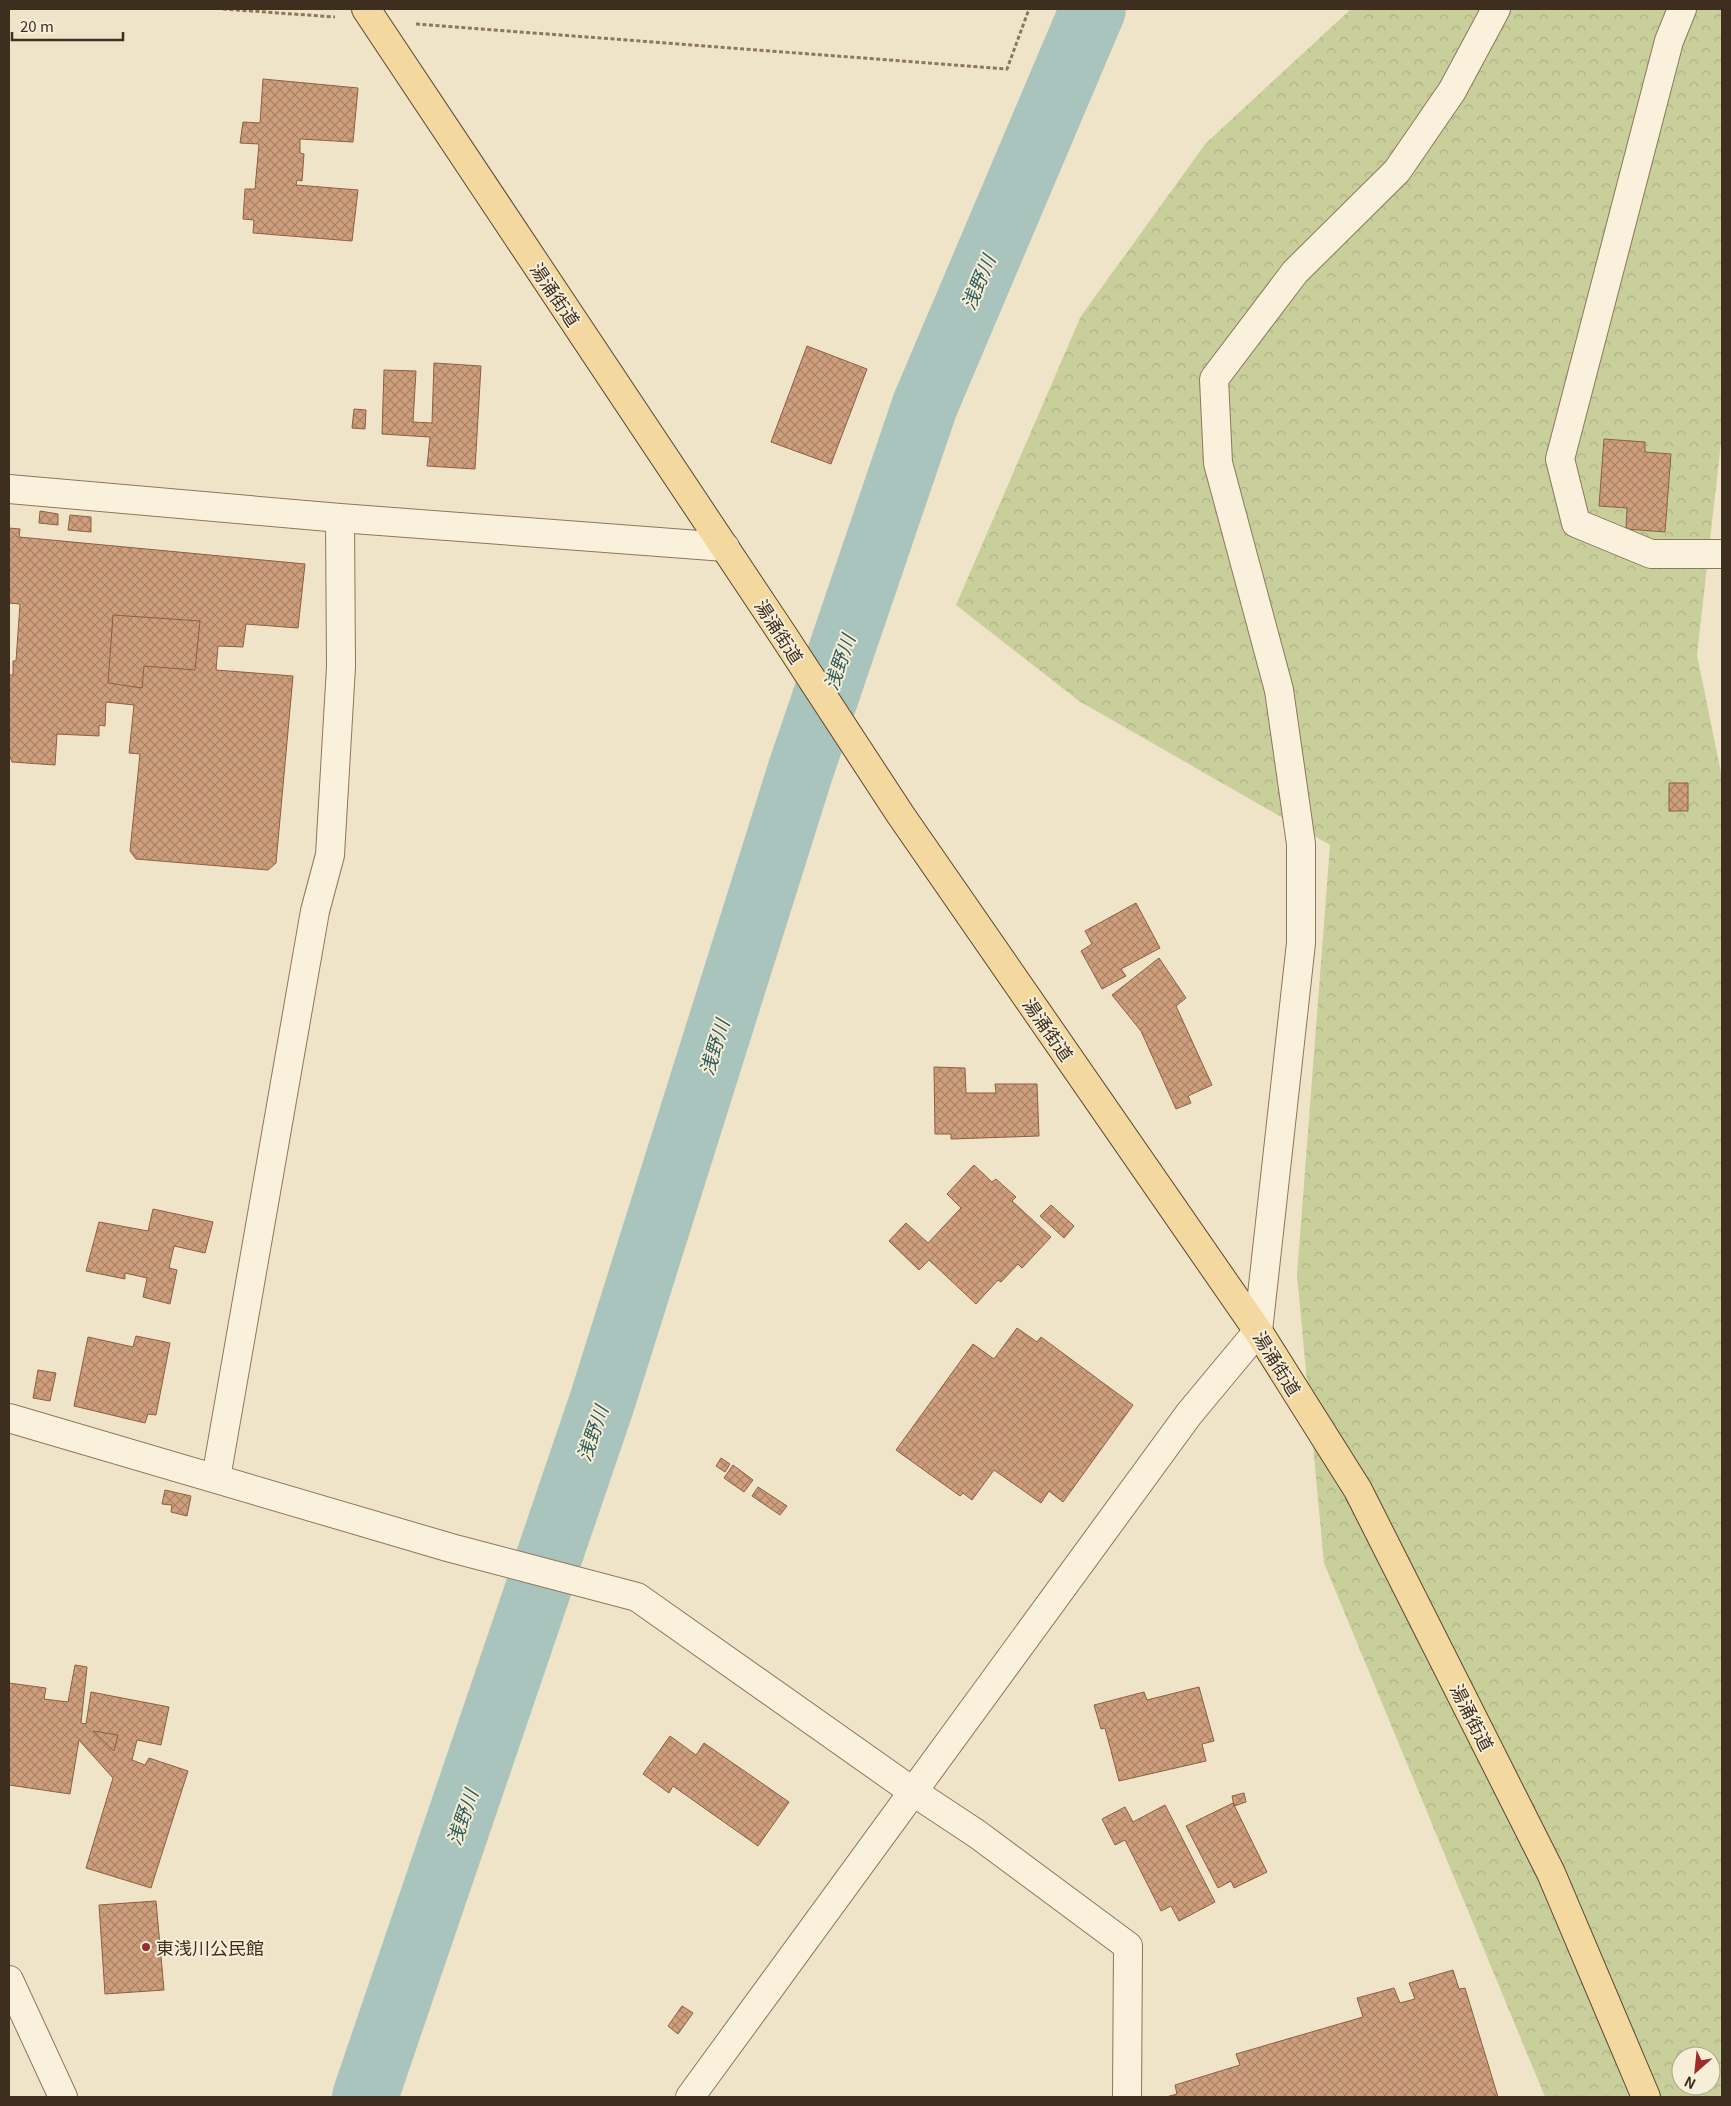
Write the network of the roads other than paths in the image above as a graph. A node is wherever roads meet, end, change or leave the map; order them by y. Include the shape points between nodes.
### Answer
1 (1496, 9) edge
2 (1682, 9) edge
3 (370, 15) edge
4 (9, 489) edge
5 (340, 518) junction
6 (725, 547) junction
7 (1722, 554) edge
8 (1258, 1330) junction
9 (9, 1418) edge
10 (216, 1478) junction
11 (912, 1791) junction
12 (9, 1980) edge
13 (63, 2097) edge
14 (690, 2097) edge
15 (1127, 2097) edge
16 (1646, 2097) edge

1 - 8 street via 1452,91 1397,171 1295,272 1214,379 1218,464 1279,690 1301,844 1301,943
2 - 7 street via 1669,41 1560,459 1576,523 1651,554
3 - 6 main road, 湯涌街道
4 - 5 street
5 - 6 street
5 - 10 street via 341,667 330,855 315,911
6 - 8 main road, 湯涌街道 via 900,814
8 - 11 street via 1189,1414
8 - 16 main road, 湯涌街道 via 1367,1508 1551,1873
9 - 10 street
10 - 11 street via 451,1548 637,1597
11 - 14 street
11 - 15 street via 977,1834 1128,1946
12 - 13 street

